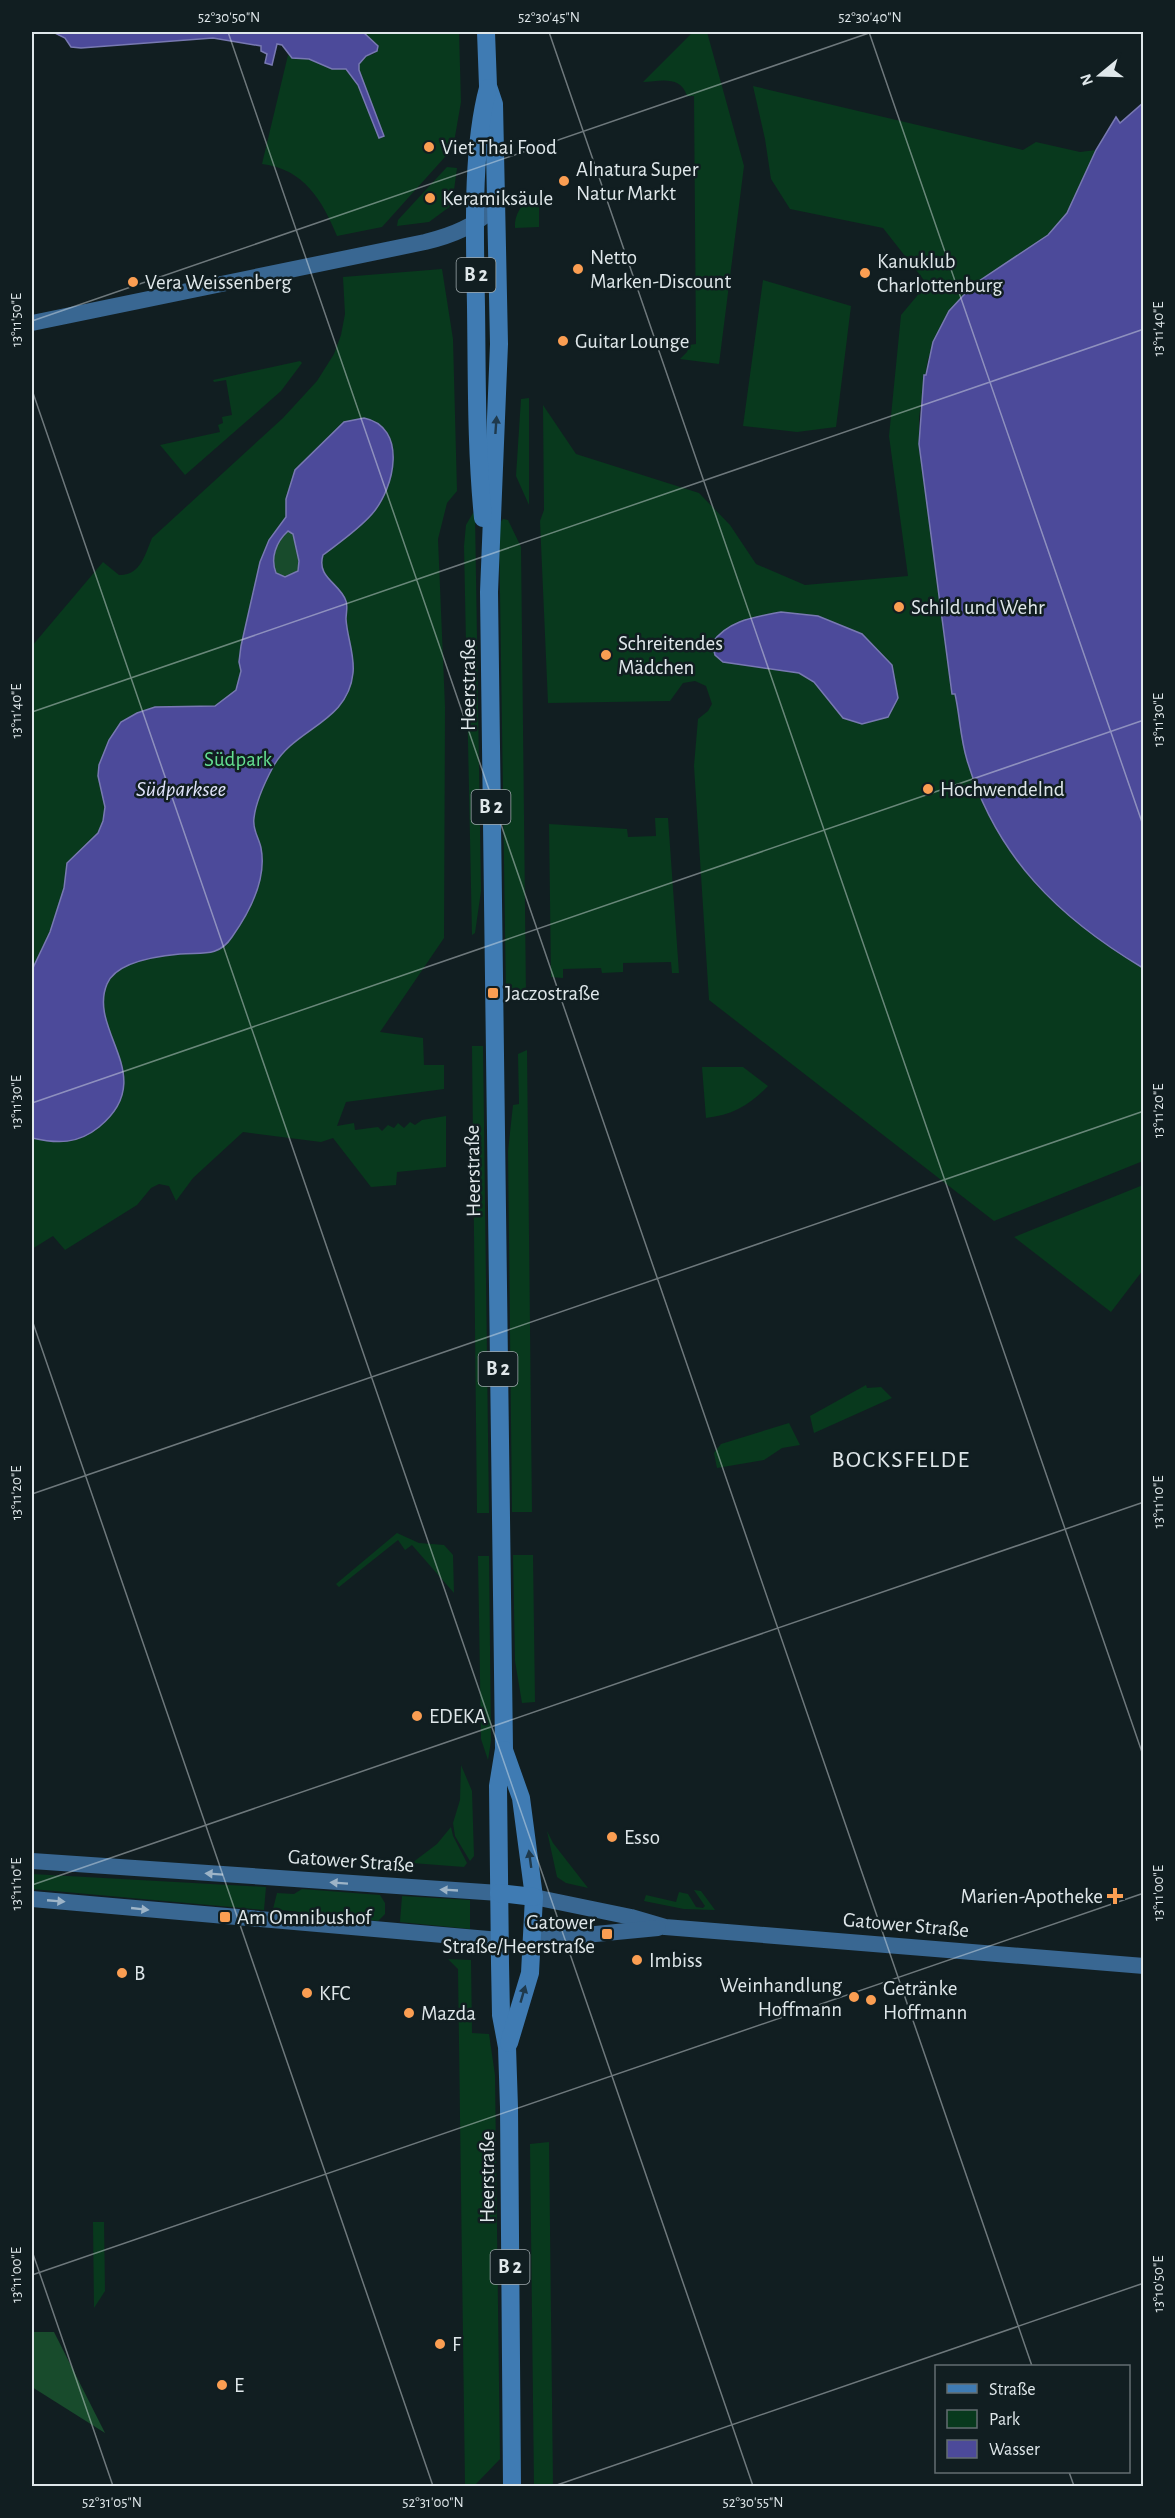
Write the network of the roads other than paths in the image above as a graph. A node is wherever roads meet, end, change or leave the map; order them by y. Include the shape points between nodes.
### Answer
1 (486, 32) edge
2 (488, 86) junction
3 (496, 207) junction
4 (476, 224) junction
5 (32, 323) edge
6 (489, 592) junction
7 (504, 1749) junction
8 (32, 1862) edge
9 (499, 1893) junction
10 (534, 1897) junction
11 (32, 1899) edge
12 (665, 1927) junction
13 (500, 1940) junction
14 (533, 1940) junction
15 (1143, 1966) edge
16 (507, 2048) junction
17 (512, 2487) edge

1 - 2 main road, Heerstraße / B 2
2 - 3 main road, Heerstraße / B 2 via 494,104
2 - 4 main road, Heerstraße / B 2 via 482,111
3 - 4 main road
6 -> 3 main road, Heerstraße / B 2 via 499,344
4 - 5 main road via 414,245
4 - 6 main road, Heerstraße / B 2 via 480,487
6 - 7 main road, Heerstraße / B 2
7 - 9 main road, Heerstraße / B 2 via 498,1786
10 -> 7 main road, Heerstraße / B 2 via 521,1798
9 -> 8 main road, Gatower Straße
9 - 10 main road, Gatower Straße
9 - 13 main road, Heerstraße / B 2
10 - 12 main road, Gatower Straße
10 - 14 main road, Heerstraße / B 2
11 -> 13 main road, Gatower Straße
12 - 14 main road, Gatower Straße
12 - 15 main road, Gatower Straße
13 - 14 main road, Gatower Straße
13 - 16 main road, Heerstraße / B 2 via 501,2015
16 -> 14 main road, Heerstraße / B 2 via 530,1972
16 - 17 main road, Heerstraße / B 2

